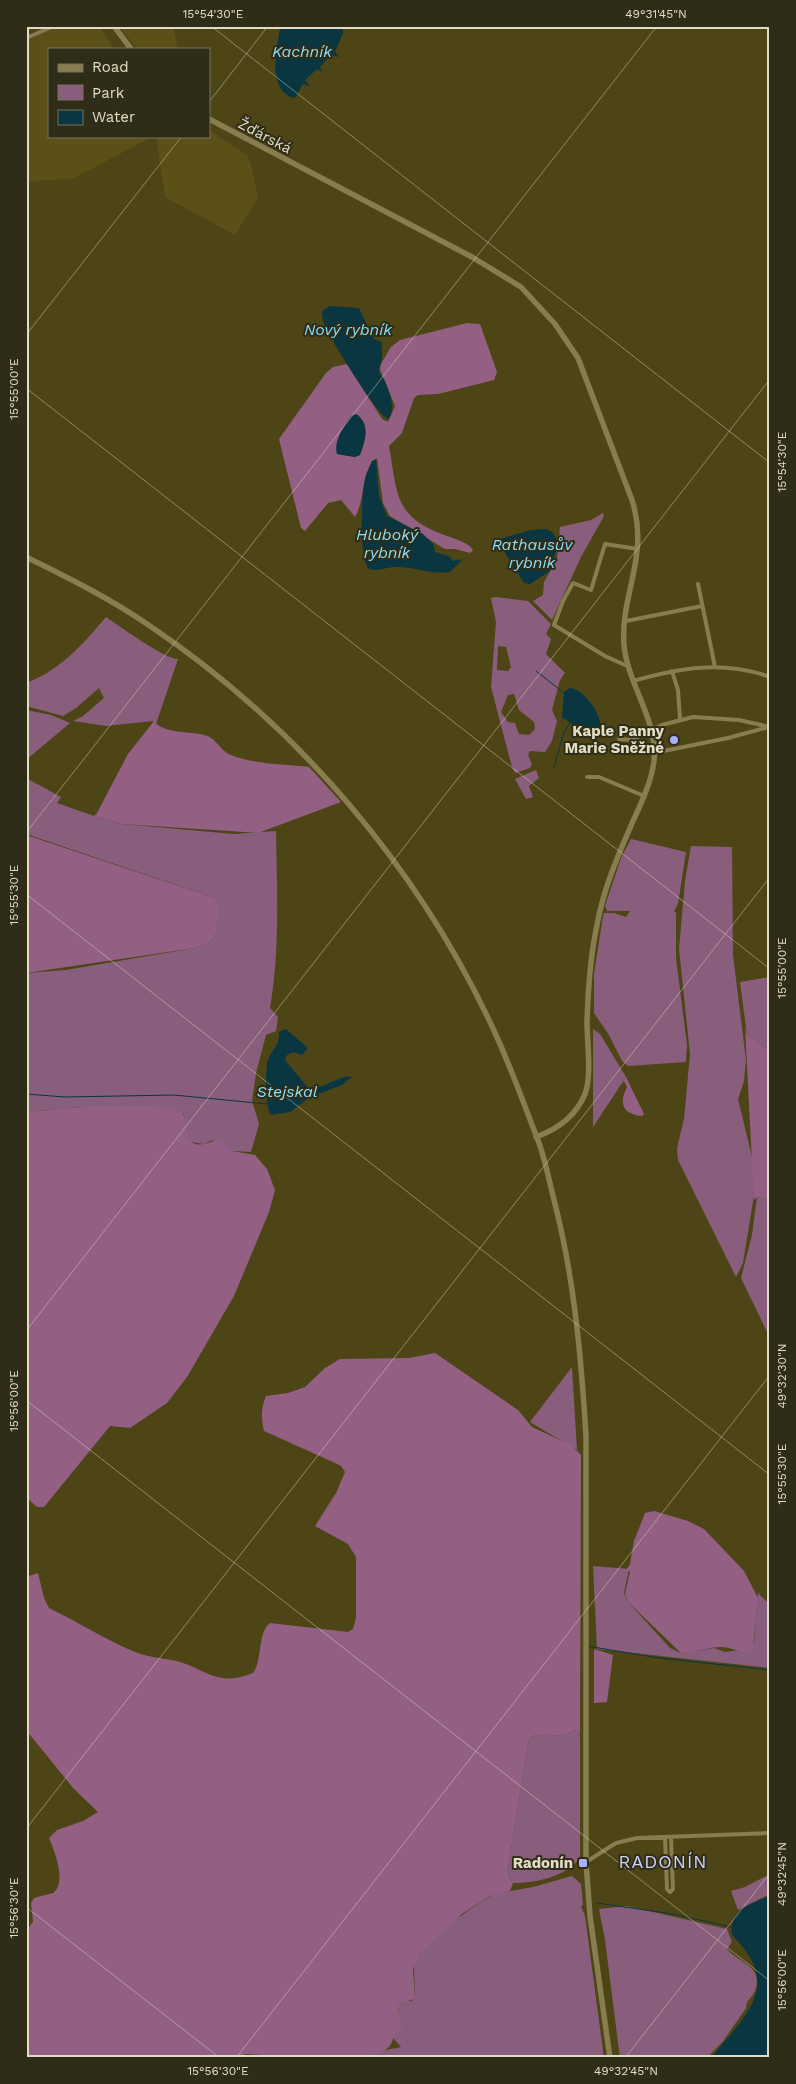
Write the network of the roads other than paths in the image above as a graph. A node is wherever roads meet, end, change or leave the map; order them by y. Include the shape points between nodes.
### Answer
1 (54, 26) edge
2 (114, 26) edge
3 (26, 38) edge
4 (130, 48) edge
5 (210, 120) edge
6 (638, 549) junction
7 (26, 556) edge
8 (698, 584) dead end
9 (702, 606) junction
10 (626, 622) junction
11 (627, 666) junction
12 (715, 667) junction
13 (672, 671) junction
14 (770, 677) edge
15 (633, 681) junction
16 (680, 719) junction
17 (768, 727) edge
18 (652, 730) junction
19 (619, 739) dead end
20 (654, 753) junction
21 (587, 777) dead end
22 (644, 796) junction
23 (536, 1137) junction
24 (770, 1833) edge
25 (665, 1837) junction
26 (671, 1837) junction
27 (586, 1862) junction
28 (610, 2058) edge

1 - 3 street
2 - 4 main road
5 - 6 main road, Žďárská via 491,268 521,287 542,308 568,340 589,383 636,511
6 - 10 main road, Žďárská
6 - 11 street via 605,544 591,590 573,583 554,625
7 - 23 main road via 128,612 174,643 280,731 342,796 393,860 447,943 496,1036
8 - 9 street
9 - 10 street
9 - 12 street
10 - 11 main road, Žďárská
11 - 15 main road, Žďárská
12 - 13 street
12 - 14 street via 753,671
13 - 15 street
13 - 16 street via 678,690
15 - 18 main road, Žďárská
16 - 17 street via 739,720
16 - 18 street
17 - 20 street
18 - 19 street via 632,740
18 - 20 main road, Žďárská
20 - 22 main road, Žďárská
21 - 22 street via 600,777
22 - 23 main road, Žďárská via 611,875 597,924 588,995 587,1088 570,1117 553,1130
23 - 27 main road via 566,1252 582,1366 586,1436
24 - 26 street
25 - 26 street
25 - 26 street via 667,1889 670,1892 673,1890
25 - 27 street via 622,1841
27 - 28 main road via 590,1916

